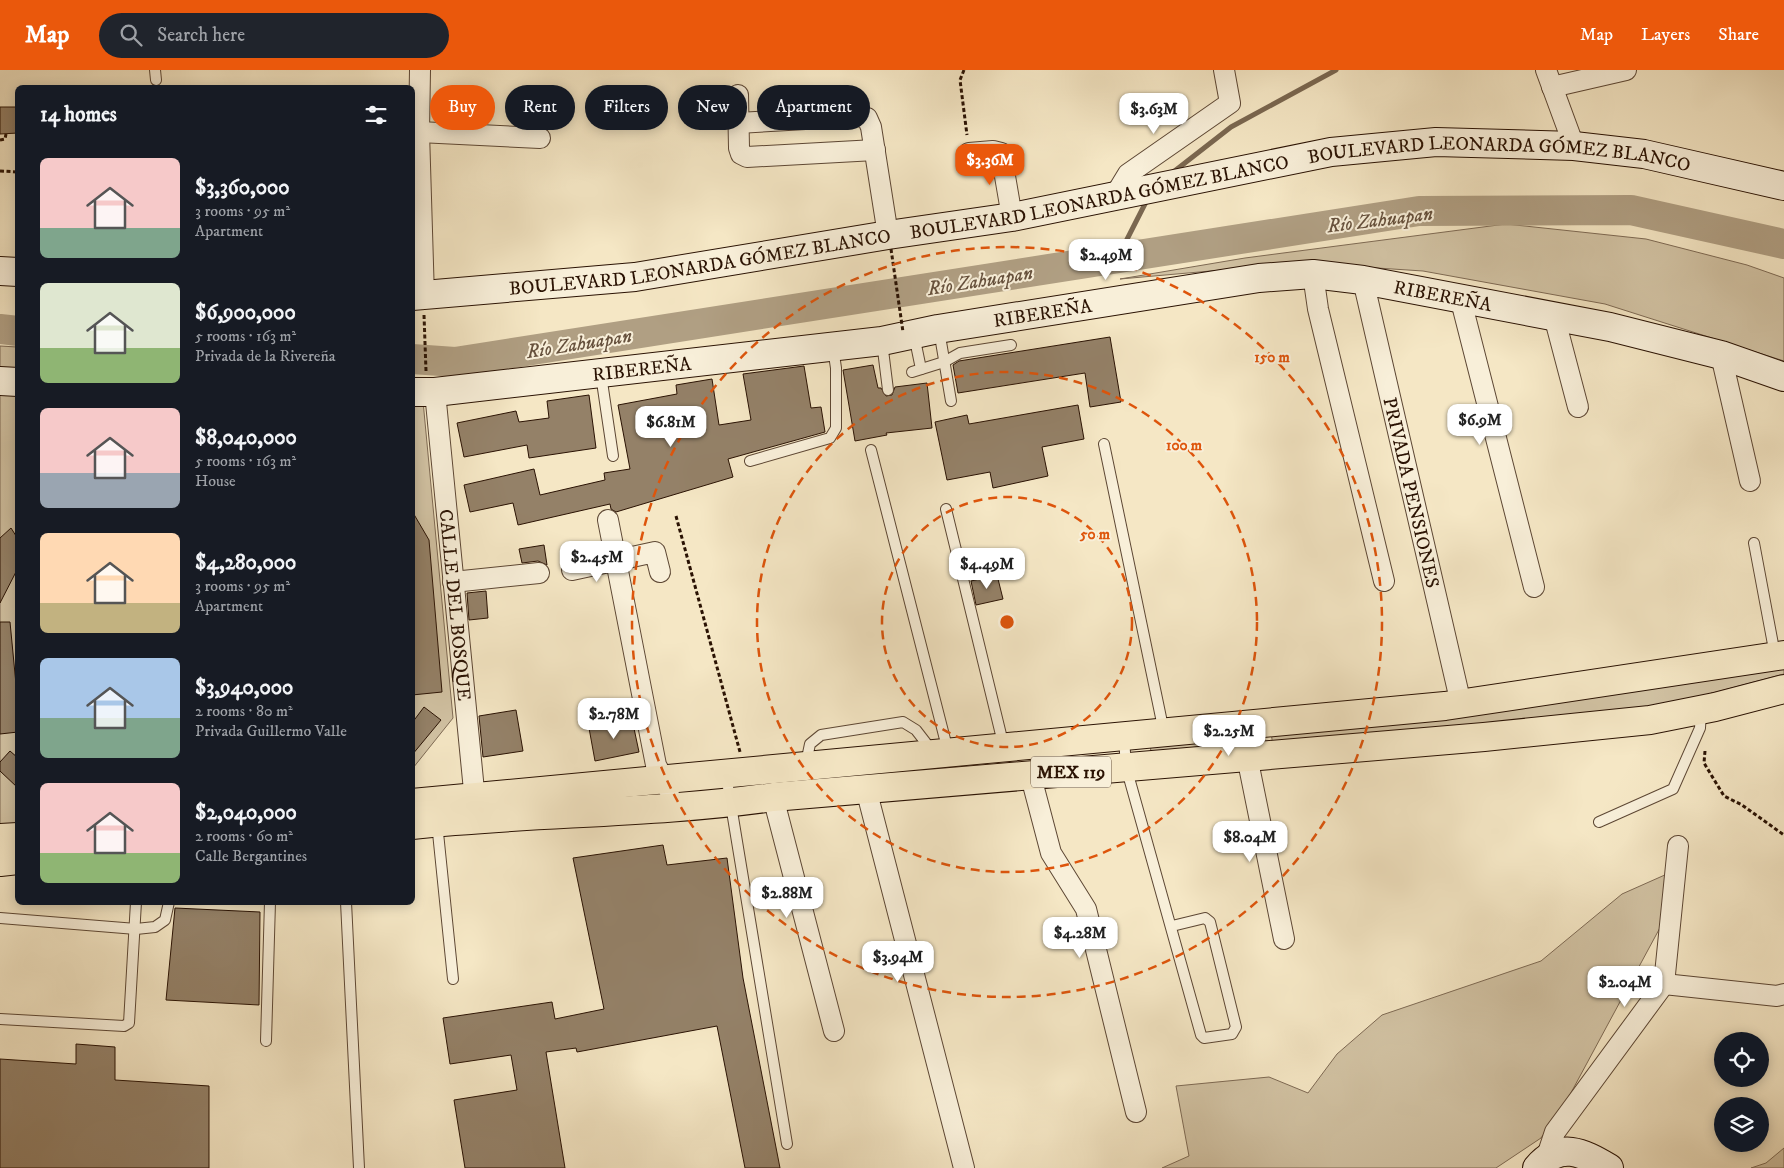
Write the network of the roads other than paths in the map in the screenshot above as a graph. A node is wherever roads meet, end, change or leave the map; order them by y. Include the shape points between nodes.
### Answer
1 (420, 70) edge
2 (1224, 70) edge
3 (1626, 70) edge
4 (1549, 78) edge
5 (747, 122) edge
6 (738, 130) edge
7 (419, 132) junction
8 (540, 138) dead end
9 (1574, 146) junction
10 (875, 150) junction
11 (969, 153) road end
12 (1784, 186) edge
13 (1114, 197) junction
14 (1012, 217) junction
15 (889, 242) junction
16 (0, 270) edge
17 (15, 272) edge
18 (1313, 274) junction
19 (1363, 280) junction
20 (1460, 298) junction
21 (420, 302) edge
22 (1554, 316) junction
23 (909, 334) junction
24 (1011, 345) dead end
25 (833, 347) junction
26 (1721, 355) junction
27 (944, 362) junction
28 (600, 373) junction
29 (1784, 377) edge
30 (0, 381) edge
31 (15, 382) edge
32 (424, 386) edge
33 (888, 390) dead end
34 (951, 401) dead end
35 (1578, 407) dead end
36 (1104, 444) dead end
37 (871, 450) dead end
38 (613, 456) dead end
39 (750, 461) dead end
40 (1750, 481) dead end
41 (946, 509) dead end
42 (608, 520) dead end
43 (1754, 543) dead end
44 (616, 561) junction
45 (572, 570) dead end
46 (660, 572) dead end
47 (539, 573) dead end
48 (1384, 580) dead end
49 (453, 582) junction
50 (1534, 586) dead end
51 (1780, 656) edge
52 (1784, 689) edge
53 (1461, 704) junction
54 (1701, 710) junction
55 (1241, 727) junction
56 (1164, 733) junction
57 (1124, 737) junction
58 (1004, 748) junction
59 (941, 753) junction
60 (1247, 758) junction
61 (1126, 767) junction
62 (735, 773) junction
63 (658, 775) junction
64 (1031, 776) junction
65 (866, 789) junction
66 (773, 797) junction
67 (415, 803) edge
68 (730, 804) junction
69 (476, 808) junction
70 (663, 808) junction
71 (1599, 822) dead end
72 (425, 823) edge
73 (15, 836) edge
74 (0, 838) edge
75 (1678, 846) dead end
76 (15, 860) edge
77 (0, 862) edge
78 (136, 905) edge
79 (168, 905) edge
80 (270, 905) edge
81 (346, 905) edge
82 (0, 918) edge
83 (1172, 926) junction
84 (136, 929) junction
85 (1284, 939) dead end
86 (453, 979) dead end
87 (1664, 984) junction
88 (1784, 994) edge
89 (0, 1019) edge
90 (834, 1031) dead end
91 (266, 1042) dead end
92 (1136, 1112) dead end
93 (787, 1144) dead end
94 (1542, 1162) edge
95 (359, 1168) edge
96 (964, 1168) edge
97 (1608, 1168) edge

1 - 7 street
2 - 13 street via 1230,103 1128,174
3 - 4 street
4 - 9 street
5 - 10 street via 858,116 867,118
6 - 10 street via 739,148 747,157
7 - 8 street
7 - 21 street
9 - 12 street, BOULEVARD LEONARDA GÓMEZ BLANCO via 1644,154
9 - 13 street, BOULEVARD LEONARDA GÓMEZ BLANCO via 1436,142 1331,152
10 - 15 street
11 - 14 street via 1001,153
13 - 14 street, BOULEVARD LEONARDA GÓMEZ BLANCO
14 - 15 street, BOULEVARD LEONARDA GÓMEZ BLANCO
15 - 21 street, BOULEVARD LEONARDA GÓMEZ BLANCO
16 - 17 street
18 - 19 street, RIBEREÑA
18 - 23 street, RIBEREÑA via 1259,278
18 - 48 street via 1318,309
19 - 20 street, RIBEREÑA
19 - 53 street, PRIVADA PENSIONES
20 - 22 street, RIBEREÑA
20 - 50 street
22 - 26 street, RIBEREÑA
22 - 35 street
23 - 25 street, RIBEREÑA
23 - 27 lane
23 - 27 lane via 916,370
23 - 33 lane
24 - 27 lane via 960,353
25 - 28 street, RIBEREÑA
25 - 39 lane via 836,428 830,438
26 - 29 street, RIBEREÑA
26 - 40 street
27 - 34 lane
28 - 32 street, RIBEREÑA
28 - 38 lane
30 - 31 street
32 - 49 street, CALLE DEL BOSQUE
36 - 56 lane
37 - 59 lane
41 - 58 lane
42 - 44 street
43 - 51 lane
44 - 45 street
44 - 46 street via 655,552
44 - 63 street
47 - 49 street
49 - 69 street, CALLE DEL BOSQUE
51 - 53 main road, MEX 119
52 - 54 main road, MEX 119
53 - 55 main road, MEX 119
54 - 60 main road, MEX 119 via 1640,721
54 - 71 lane via 1700,728 1673,789
55 - 56 main road, MEX 119
55 - 60 street
56 - 57 main road, MEX 119
57 - 58 main road, MEX 119
57 - 61 lane
58 - 59 main road, MEX 119
59 - 62 main road, MEX 119
60 - 61 main road, MEX 119
60 - 85 street
61 - 64 main road, MEX 119
61 - 83 lane
62 - 63 main road, MEX 119
62 - 68 lane
63 - 69 main road, MEX 119
63 - 70 street via 650,788 651,796
64 - 65 main road, MEX 119
64 - 92 street via 1051,854 1086,909
65 - 66 main road, MEX 119
65 - 96 street
66 - 68 main road, MEX 119
66 - 90 street
67 - 69 main road, MEX 119
68 - 70 main road, MEX 119
68 - 93 lane
69 - 70 main road, MEX 119
69 - 72 main road, MEX 119
72 - 86 lane
73 - 74 main road
75 - 87 street
76 - 77 main road
78 - 84 lane
79 - 84 lane via 165,920 155,927
80 - 91 lane
81 - 95 lane
82 - 84 lane
83 - 83 lane via 1202,1035 1208,1039 1232,1034 1236,1027 1210,922 1204,918
84 - 89 lane via 129,1023 124,1026
87 - 88 street via 1777,996
87 - 94 street via 1555,1132
94 - 97 street via 1566,1150

